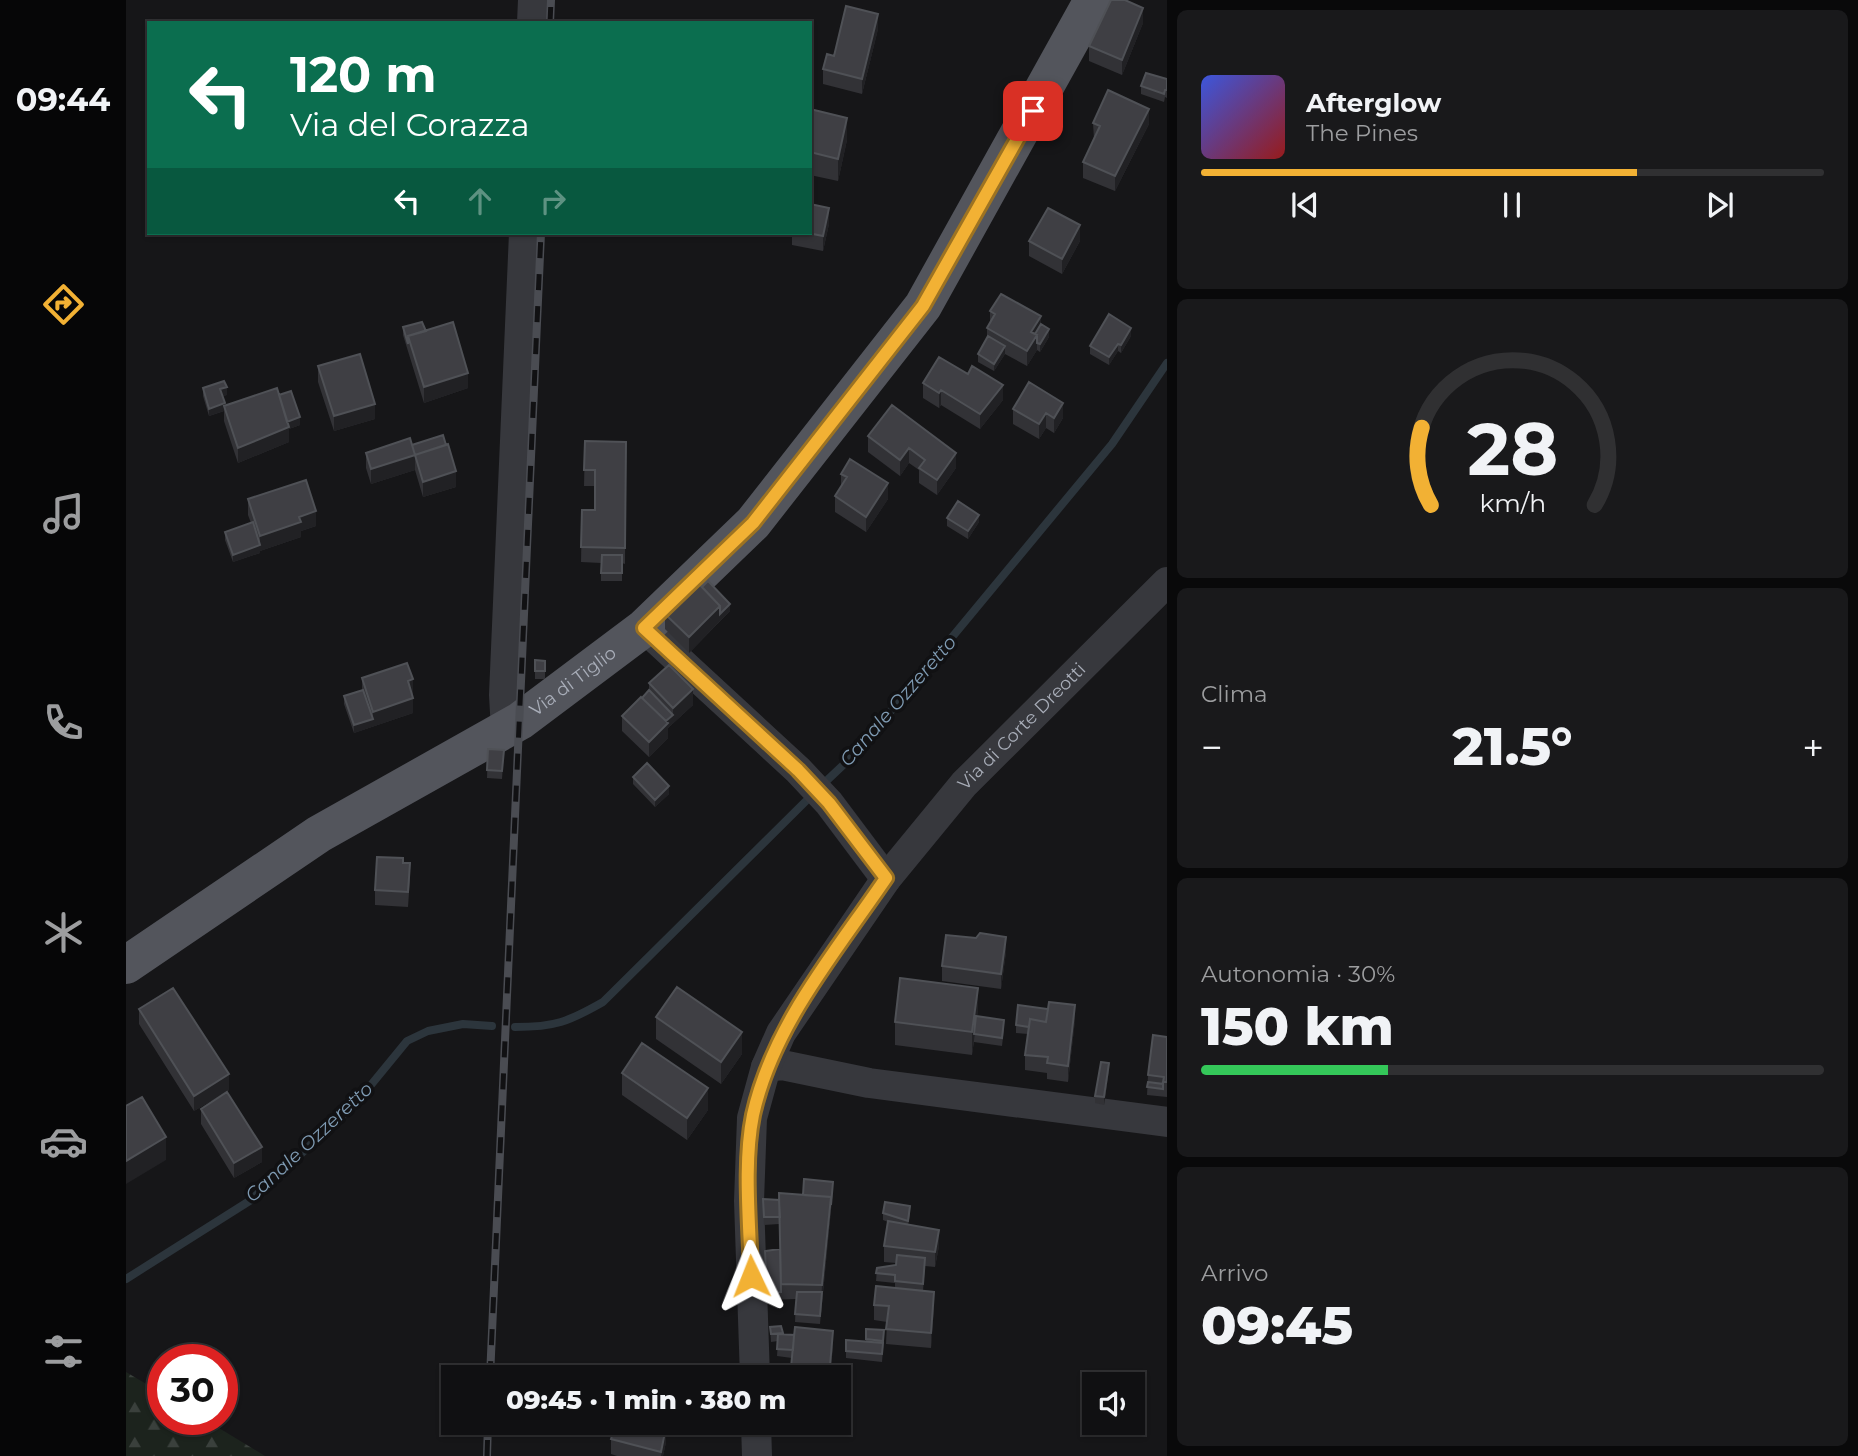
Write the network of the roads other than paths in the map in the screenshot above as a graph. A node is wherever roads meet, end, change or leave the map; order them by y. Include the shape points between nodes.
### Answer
1 (533, 0) edge
2 (1093, 0) edge
3 (533, 21) edge
4 (524, 235) edge
5 (1167, 582) edge
6 (644, 628) junction
7 (506, 730) junction
8 (886, 878) junction
9 (126, 965) edge
10 (766, 1067) junction
11 (1167, 1122) edge
12 (755, 1365) edge
13 (757, 1435) edge
14 (758, 1456) edge

1 - 3 street
2 - 6 main road, Via di Tiglio via 923,306 753,523
4 - 7 street
5 - 8 street, Via di Corte Dreotti via 964,785
6 - 7 main road, Via di Tiglio
6 - 8 street via 798,770
7 - 9 main road, Via di Tiglio via 319,834
8 - 10 street, Via di Corte Dreotti via 781,1033
10 - 11 street via 782,1065 869,1083
10 - 12 street, Via di Corte Dreotti via 752,1118 750,1166
13 - 14 street

